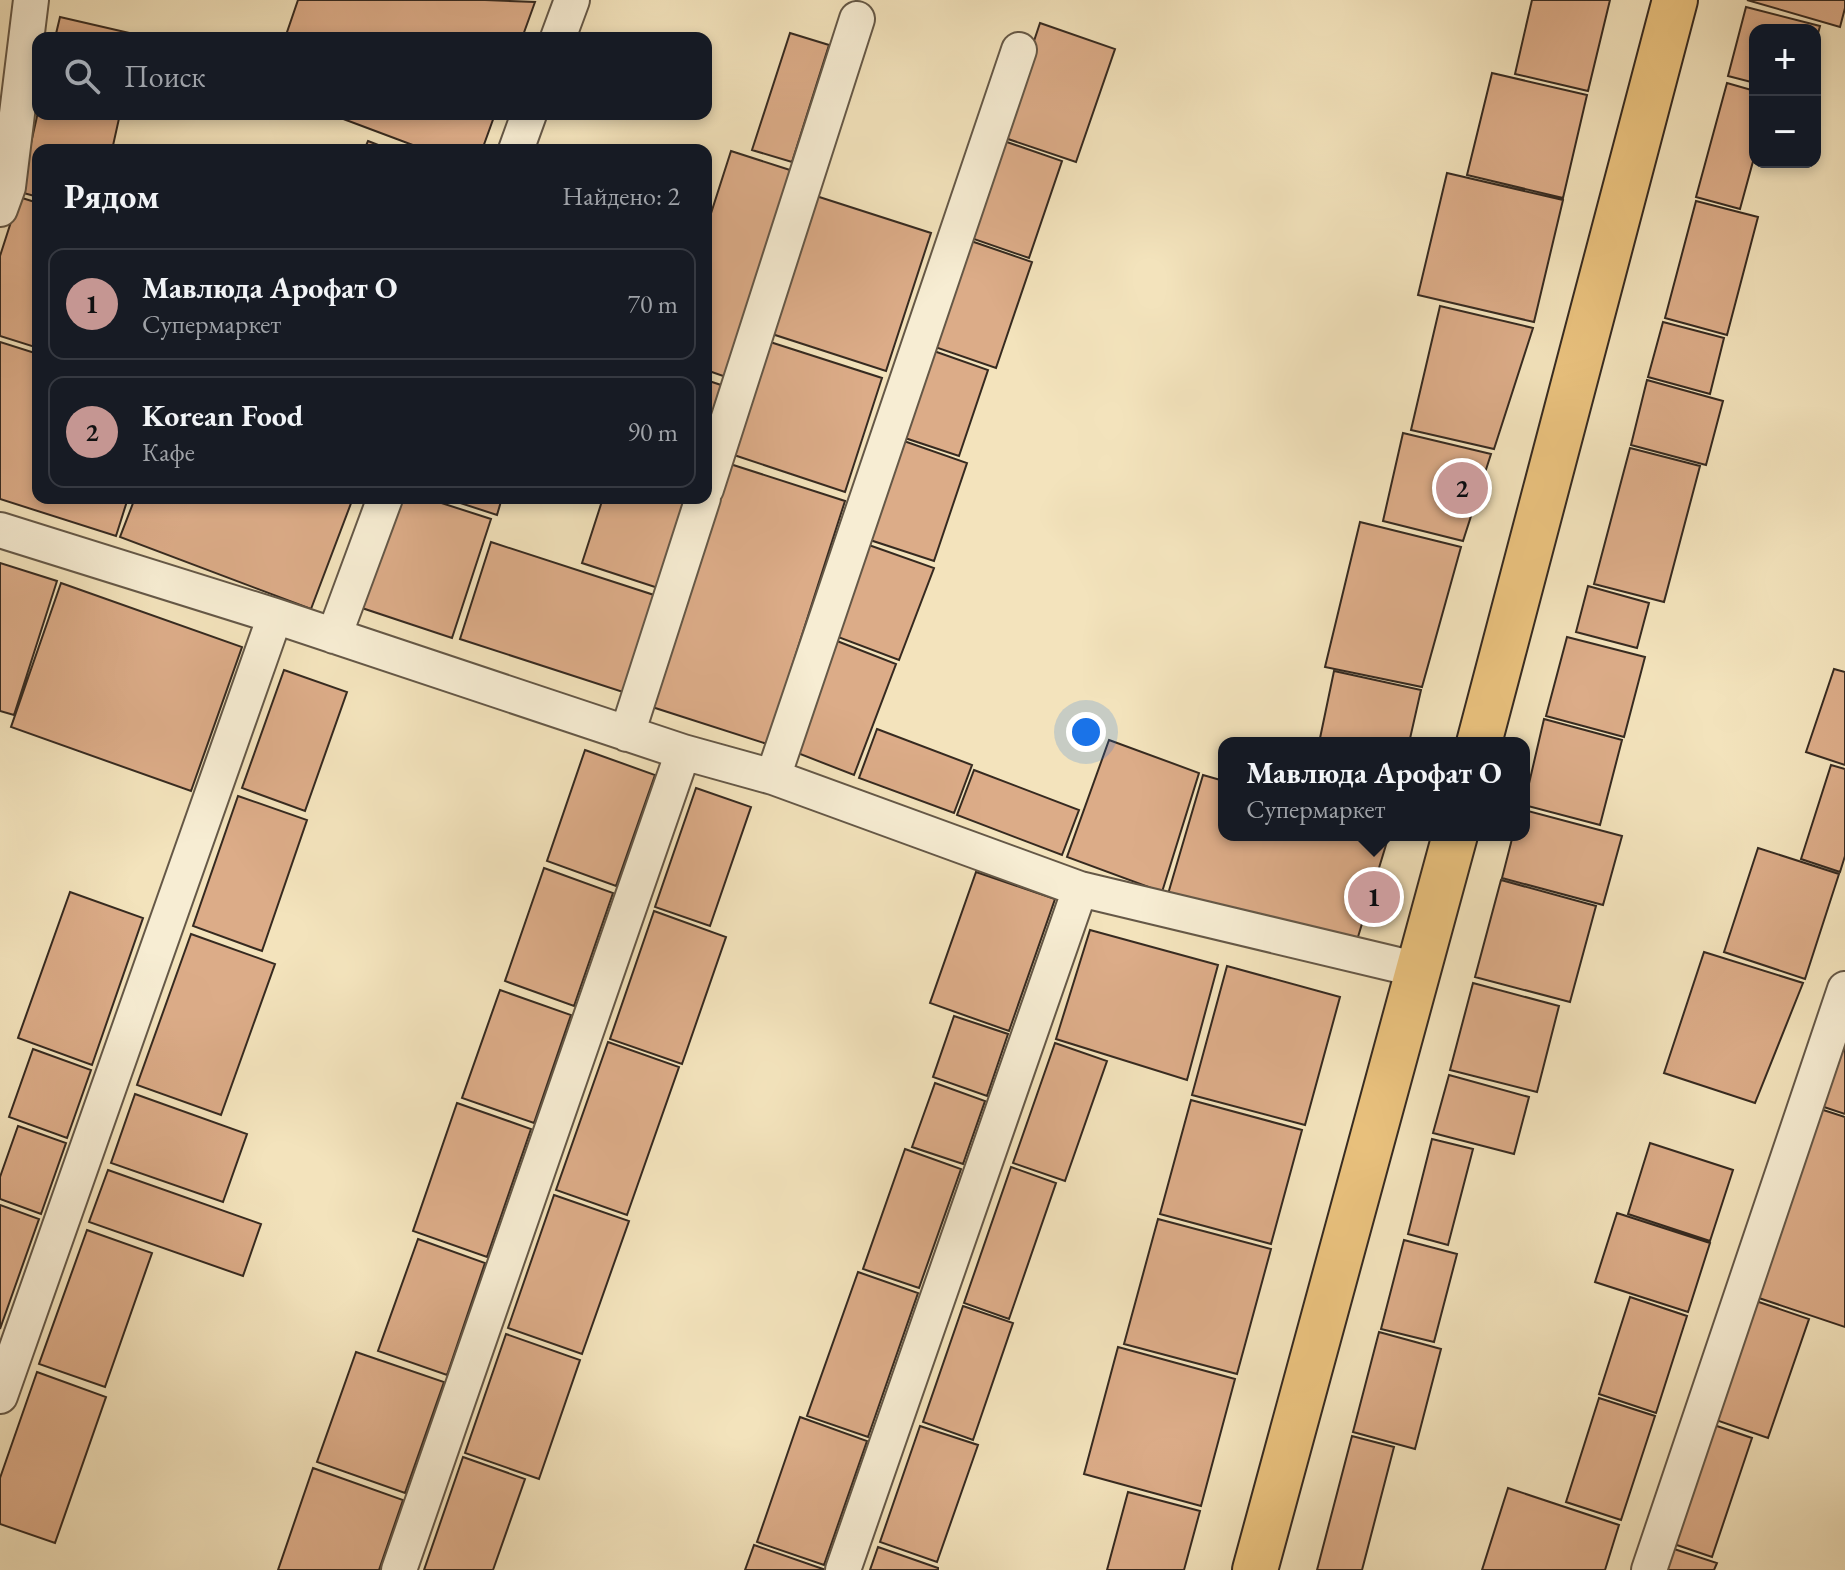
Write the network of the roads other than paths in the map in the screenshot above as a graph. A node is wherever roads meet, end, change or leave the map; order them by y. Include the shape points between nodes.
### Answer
1 (31, 0) edge
2 (572, 0) edge
3 (1675, 0) edge
4 (857, 19) dead end
5 (560, 32) edge
6 (1019, 50) dead end
7 (527, 120) edge
8 (518, 144) edge
9 (3, 194) edge
10 (712, 470) edge
11 (383, 504) edge
12 (701, 504) edge
13 (0, 530) edge
14 (275, 616) junction
15 (334, 636) junction
16 (627, 734) junction
17 (1481, 737) edge
18 (683, 752) junction
19 (773, 777) junction
20 (1453, 841) edge
21 (1080, 889) junction
22 (1419, 970) junction
23 (1845, 989) edge
24 (0, 1396) edge
25 (399, 1570) edge
26 (843, 1570) edge
27 (1255, 1570) edge
28 (1649, 1570) edge

1 - 9 street
2 - 5 street
3 - 17 main road
4 - 10 street
6 - 19 street
7 - 8 street
11 - 15 street
12 - 16 street
13 - 14 street
14 - 15 street
14 - 24 street
15 - 16 street
16 - 18 street
18 - 19 street
18 - 25 street
19 - 21 street
20 - 22 main road
21 - 22 street
21 - 26 street
22 - 27 main road
23 - 28 street

